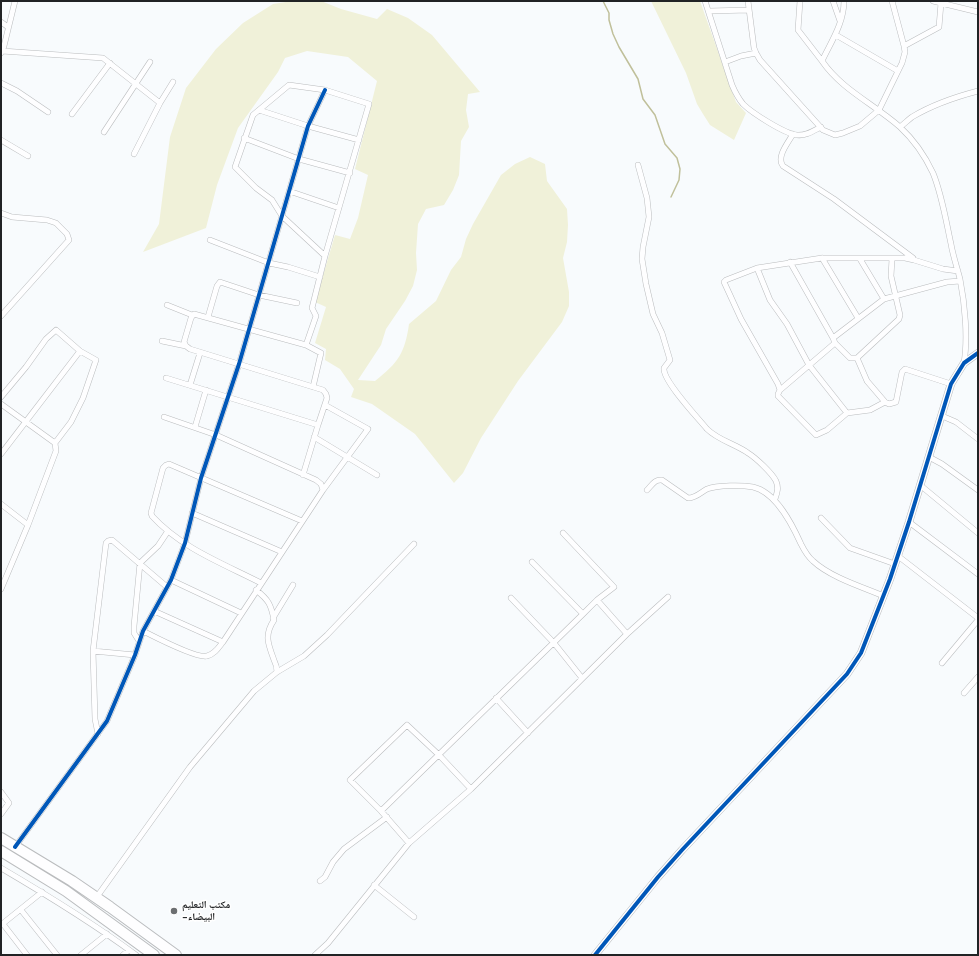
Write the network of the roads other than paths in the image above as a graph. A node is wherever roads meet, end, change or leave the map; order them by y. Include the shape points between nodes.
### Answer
1 (15, 1) edge
2 (705, 1) edge
3 (748, 1) edge
4 (800, 1) edge
5 (833, 1) edge
6 (844, 1) edge
7 (892, 1) edge
8 (933, 1) edge
9 (941, 3) junction
10 (749, 10) junction
11 (709, 11) junction
12 (978, 12) edge
13 (840, 21) junction
14 (1, 22) edge
15 (8, 27) junction
16 (836, 34) junction
17 (904, 46) junction
18 (2, 52) edge
19 (756, 53) junction
20 (822, 61) junction
21 (150, 62) dead end
22 (725, 62) junction
23 (110, 63) junction
24 (898, 71) junction
25 (173, 82) dead end
26 (1, 83) edge
27 (135, 84) junction
28 (325, 90) junction
29 (978, 91) edge
30 (160, 103) junction
31 (259, 110) junction
32 (879, 110) junction
33 (48, 112) dead end
34 (72, 114) dead end
35 (308, 126) junction
36 (820, 127) junction
37 (900, 127) junction
38 (104, 132) dead end
39 (793, 134) junction
40 (244, 138) junction
41 (1, 140) edge
42 (359, 140) junction
43 (134, 154) dead end
44 (28, 156) dead end
45 (299, 159) junction
46 (638, 165) dead end
47 (350, 173) junction
48 (289, 191) junction
49 (339, 208) junction
50 (1, 213) edge
51 (282, 216) junction
52 (210, 240) dead end
53 (325, 256) junction
54 (822, 258) junction
55 (860, 259) junction
56 (892, 259) junction
57 (914, 260) junction
58 (790, 262) junction
59 (269, 263) junction
60 (757, 268) junction
61 (958, 271) junction
62 (320, 276) junction
63 (960, 281) junction
64 (259, 295) junction
65 (894, 296) junction
66 (884, 299) junction
67 (297, 303) dead end
68 (167, 304) dead end
69 (192, 315) junction
70 (1, 316) edge
71 (208, 317) junction
72 (858, 318) junction
73 (248, 330) junction
74 (162, 341) dead end
75 (834, 341) junction
76 (306, 345) junction
77 (186, 346) junction
78 (80, 351) junction
79 (200, 353) junction
80 (978, 353) edge
81 (857, 358) junction
82 (964, 363) junction
83 (238, 364) junction
84 (809, 365) junction
85 (166, 378) dead end
86 (951, 384) junction
87 (190, 386) junction
88 (312, 387) junction
89 (206, 390) junction
90 (780, 390) junction
91 (1, 397) edge
92 (227, 397) junction
93 (885, 402) junction
94 (1, 404) edge
95 (324, 405) junction
96 (847, 413) junction
97 (942, 416) junction
98 (164, 417) dead end
99 (26, 422) junction
100 (318, 424) junction
101 (195, 427) junction
102 (216, 435) junction
103 (314, 437) junction
104 (978, 439) edge
105 (55, 443) junction
106 (1, 454) edge
107 (347, 457) junction
108 (929, 457) junction
109 (303, 475) junction
110 (378, 476) dead end
111 (201, 478) junction
112 (920, 485) junction
113 (323, 490) junction
114 (647, 490) dead end
115 (978, 490) edge
116 (775, 499) junction
117 (3, 508) edge
118 (192, 513) junction
119 (821, 518) dead end
120 (302, 521) junction
121 (909, 522) junction
122 (28, 525) junction
123 (168, 531) junction
124 (563, 533) dead end
125 (978, 533) edge
126 (185, 543) junction
127 (414, 544) dead end
128 (282, 552) junction
129 (896, 560) junction
130 (532, 562) dead end
131 (140, 564) junction
132 (978, 574) edge
133 (171, 580) junction
134 (261, 583) junction
135 (293, 585) dead end
136 (168, 587) junction
137 (1, 589) edge
138 (256, 590) junction
139 (884, 596) junction
140 (511, 598) dead end
141 (668, 598) dead end
142 (597, 600) junction
143 (154, 612) junction
144 (241, 613) junction
145 (583, 614) junction
146 (273, 618) junction
147 (978, 619) edge
148 (143, 631) junction
149 (627, 634) junction
150 (139, 641) junction
151 (223, 642) junction
152 (554, 644) junction
153 (93, 651) junction
154 (135, 655) junction
155 (942, 663) dead end
156 (277, 672) junction
157 (978, 677) edge
158 (582, 678) junction
159 (964, 693) dead end
160 (496, 698) junction
161 (528, 733) junction
162 (98, 734) junction
163 (438, 755) junction
164 (470, 789) junction
165 (1, 792) edge
166 (381, 811) junction
167 (1, 814) edge
168 (386, 817) junction
169 (1, 838) edge
170 (409, 844) junction
171 (15, 847) junction
172 (2, 854) edge
173 (1, 868) edge
174 (320, 881) dead end
175 (374, 885) junction
176 (42, 892) junction
177 (96, 898) junction
178 (20, 910) junction
179 (414, 917) dead end
180 (2, 925) edge
181 (106, 934) junction
182 (129, 950) junction
183 (27, 955) edge
184 (57, 955) edge
185 (81, 955) edge
186 (123, 955) edge
187 (136, 955) edge
188 (154, 955) edge
189 (176, 955) edge
190 (315, 955) edge
191 (595, 955) edge

1 - 15 street
2 - 11 street
3 - 10 street
4 - 20 street via 798,30
5 - 13 street
6 - 13 street
7 - 17 street
8 - 9 street
9 - 12 street
9 - 17 street via 939,27
10 - 11 street
10 - 19 street
11 - 22 street
13 - 16 street
14 - 15 street
15 - 18 street
16 - 20 street
16 - 24 street
17 - 24 street via 905,52
18 - 23 street via 103,58
19 - 22 street
19 - 36 street
20 - 32 street via 846,87
21 - 27 street
22 - 39 street via 737,96 743,104 762,118
23 - 27 street
23 - 34 street
24 - 32 street
25 - 30 street
26 - 33 street
27 - 30 street
27 - 38 street
28 - 31 street via 289,85
28 - 35 street
28 - 42 street via 370,104
29 - 37 street via 954,97 927,109
30 - 43 street
31 - 35 street
31 - 40 street via 253,115
32 - 36 street via 860,126 839,134 830,133
32 - 37 street
35 - 42 street
35 - 45 street
36 - 39 street via 804,135
37 - 61 street via 920,150 934,175
39 - 57 street via 780,162 783,166 834,199
40 - 45 street
40 - 51 street via 235,167 272,200
41 - 44 street
42 - 47 street
45 - 47 street
45 - 48 street
46 - 116 street via 649,217 642,259 653,314 670,360 664,368 665,376 707,429 753,456 769,472 776,482 778,493
47 - 49 street
48 - 49 street
48 - 51 street
49 - 53 street
50 - 70 street via 56,223 67,234 69,240
51 - 53 street
51 - 59 street
52 - 59 street
53 - 62 street
54 - 55 street
54 - 58 street
54 - 72 street
55 - 56 street
55 - 66 street
56 - 57 street
56 - 65 street via 890,276
57 - 61 street
58 - 60 street
58 - 75 street
59 - 62 street
59 - 64 street
60 - 84 street via 770,300 787,324
60 - 90 street via 726,280 724,285
61 - 63 street
62 - 76 street via 312,308 316,316
63 - 65 street
63 - 82 street via 965,332
64 - 67 street
64 - 71 street via 220,282
64 - 73 street
65 - 66 street
65 - 81 street via 899,318
66 - 72 street
68 - 69 street
69 - 71 street
69 - 77 street via 184,342
71 - 73 street
72 - 75 street
73 - 76 street
73 - 83 street
74 - 77 street
75 - 81 street via 850,358
75 - 84 street
76 - 88 street via 321,353
77 - 79 street
78 - 91 street via 56,330 46,339
78 - 99 street
78 - 105 street via 96,360 83,398 71,422
79 - 83 street
79 - 87 street
80 - 82 street
81 - 93 street via 870,386
82 - 86 street
83 - 88 street
83 - 92 street
84 - 90 street
84 - 96 street
85 - 87 street
86 - 93 street via 905,369 902,372 896,402
86 - 97 street
87 - 89 street
88 - 95 street via 324,390 327,398
89 - 92 street
89 - 101 street
90 - 96 street via 778,396 816,435 827,430
92 - 100 street
92 - 102 street
93 - 96 street via 870,410
94 - 99 street
95 - 100 street
95 - 107 street via 368,428
97 - 104 street via 956,422
97 - 108 street
98 - 101 street
99 - 105 street
99 - 106 street
100 - 103 street
101 - 102 street
102 - 109 street
102 - 111 street
103 - 107 street
103 - 109 street
105 - 122 street via 56,451
107 - 110 street
107 - 113 street
108 - 112 street
108 - 115 street
109 - 113 street via 316,480
111 - 118 street
111 - 120 street
111 - 123 street via 169,464 163,468 151,513
112 - 121 street
112 - 125 street
113 - 120 street
114 - 116 street via 658,479 688,498 716,487 747,487 758,489
116 - 139 street via 811,560 823,570
117 - 122 street
118 - 126 street
118 - 128 street
119 - 129 street via 850,548
120 - 128 street
121 - 129 street
121 - 132 street
122 - 137 street
123 - 126 street
123 - 131 street via 158,546
124 - 142 street via 614,587
126 - 133 street
126 - 134 street
127 - 156 street via 327,635 304,656
128 - 134 street
129 - 139 street
129 - 147 street
130 - 145 street
131 - 136 street
131 - 150 street via 134,626 134,633
131 - 153 street via 112,540 106,543
133 - 136 street
133 - 144 street
134 - 138 street
135 - 146 street
136 - 143 street
138 - 144 street
138 - 146 street via 265,596 271,605
139 - 191 street via 861,653 847,674 692,839
140 - 152 street
141 - 149 street
142 - 145 street
142 - 149 street
143 - 148 street
143 - 151 street
144 - 151 street
145 - 152 street
146 - 156 street via 267,638
147 - 155 street
148 - 150 street
148 - 151 street via 201,657 212,654
149 - 158 street
150 - 154 street
152 - 158 street
152 - 160 street
153 - 154 street
153 - 162 street via 95,719
154 - 162 street via 112,711
156 - 177 street via 254,691 190,767
157 - 159 street
158 - 161 street
160 - 161 street
160 - 163 street
161 - 164 street
162 - 171 street
163 - 164 street
163 - 166 street
163 - 166 street via 407,724 350,780
164 - 170 street
165 - 167 street via 9,803
166 - 168 street
168 - 170 street
168 - 174 street via 344,849
169 - 171 highway
170 - 175 street
171 - 177 highway
172 - 188 highway via 66,891
173 - 176 street
175 - 179 street
175 - 190 street via 328,943
176 - 178 street
176 - 181 street
177 - 189 highway
178 - 180 street
178 - 184 street
180 - 183 street
181 - 182 street
181 - 185 street
182 - 186 street
182 - 187 street

